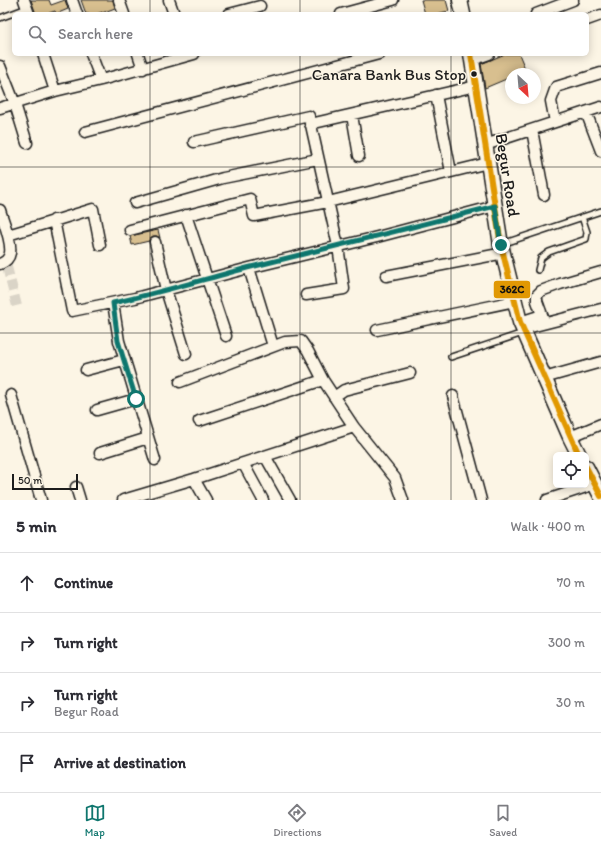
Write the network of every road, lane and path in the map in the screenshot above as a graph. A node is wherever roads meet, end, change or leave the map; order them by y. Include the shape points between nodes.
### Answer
1 (72, 0) edge
2 (119, 0) edge
3 (169, 0) edge
4 (393, 0) edge
5 (460, 0) edge
6 (573, 0) edge
7 (27, 7) edge
8 (261, 7) edge
9 (15, 12) edge
10 (76, 12) edge
11 (123, 12) edge
12 (173, 12) edge
13 (238, 12) edge
14 (349, 12) edge
15 (463, 12) edge
16 (541, 12) edge
17 (12, 13) edge
18 (601, 15) edge
19 (0, 18) edge
20 (589, 19) edge
21 (44, 56) edge
22 (92, 56) edge
23 (139, 56) edge
24 (187, 56) edge
25 (370, 56) edge
26 (471, 57) edge
27 (0, 66) edge
28 (143, 69) junction
29 (601, 73) edge
30 (100, 80) junction
31 (476, 86) junction
32 (55, 91) junction
33 (436, 95) junction
34 (15, 104) junction
35 (601, 107) edge
36 (0, 108) edge
37 (586, 112) junction
38 (352, 115) junction
39 (555, 122) junction
40 (310, 124) junction
41 (532, 130) junction
42 (84, 132) dead end
43 (194, 142) dead end
44 (27, 143) dead end
45 (485, 145) junction
46 (601, 151) edge
47 (359, 156) dead end
48 (318, 159) junction
49 (488, 163) junction
50 (451, 172) junction
51 (544, 195) dead end
52 (328, 202) junction
53 (136, 203) dead end
54 (495, 206) junction
55 (0, 210) edge
56 (601, 211) edge
57 (186, 214) junction
58 (582, 217) junction
59 (54, 220) junction
60 (130, 230) dead end
61 (8, 236) junction
62 (155, 242) dead end
63 (100, 244) dead end
64 (338, 246) junction
65 (502, 249) junction
66 (4, 264) tunnel mouth
67 (249, 268) junction
68 (538, 270) dead end
69 (601, 272) edge
70 (386, 276) dead end
71 (207, 280) junction
72 (166, 290) junction
73 (306, 295) dead end
74 (515, 301) junction
75 (113, 303) junction
76 (601, 308) edge
77 (544, 319) junction
78 (522, 328) junction
79 (377, 330) dead end
80 (226, 336) dead end
81 (273, 346) junction
82 (186, 354) dead end
83 (451, 358) dead end
84 (124, 360) junction
85 (601, 362) edge
86 (86, 370) dead end
87 (410, 373) dead end
88 (544, 378) junction
89 (323, 380) junction
90 (180, 382) dead end
91 (11, 395) dead end
92 (334, 396) junction
93 (454, 396) dead end
94 (136, 399) junction
95 (97, 410) dead end
96 (199, 421) dead end
97 (601, 424) edge
98 (354, 427) junction
99 (570, 437) junction
100 (148, 438) junction
101 (578, 452) edge
102 (100, 453) dead end
103 (265, 456) junction
104 (155, 460) dead end
105 (242, 463) junction
106 (589, 473) edge
107 (194, 479) junction
108 (76, 487) dead end
109 (598, 490) edge
110 (41, 500) edge
111 (80, 500) edge
112 (123, 500) edge
113 (206, 500) edge
114 (263, 500) edge
115 (290, 500) edge
116 (403, 500) edge
117 (482, 500) edge
118 (547, 500) edge

1 - 10 street
2 - 11 street
3 - 12 street
4 - 14 street
5 - 15 main road
6 - 16 street
7 - 9 lane
8 - 13 street
17 - 19 lane
18 - 20 street
21 - 32 street
22 - 30 street
23 - 28 street
24 - 28 street
25 - 42 street
26 - 31 main road, Begur Road
27 - 34 street
28 - 30 street
29 - 39 street via 556,87 551,101
30 - 32 street
31 - 33 street
31 - 45 main road, Begur Road
32 - 34 street
33 - 38 street
33 - 50 street
34 - 36 street
34 - 44 street
35 - 37 street
37 - 39 street
37 - 46 street
38 - 40 street
38 - 47 street
39 - 41 street
40 - 43 street via 309,116
40 - 48 street
41 - 45 street
41 - 51 street
45 - 49 main road, Begur Road
48 - 52 street
48 - 53 street via 223,178
49 - 50 street
49 - 54 main road, Begur Road
50 - 52 street
52 - 57 street via 254,216 250,199
52 - 64 street
54 - 64 street
54 - 65 main road, Begur Road
55 - 61 street
56 - 58 lane
57 - 60 street
57 - 71 street
58 - 65 lane
58 - 68 lane via 587,232 586,239 549,252 541,258
59 - 61 street
59 - 63 street via 93,209
59 - 75 street via 72,311
61 - 66 street via 10,252
62 - 72 street
64 - 67 street
64 - 73 street via 344,289
65 - 70 street
65 - 74 main road, Begur Road
67 - 71 street
67 - 81 street
69 - 77 street via 541,291 537,295 537,301
71 - 72 street
71 - 80 street
72 - 75 street
72 - 82 street
74 - 78 main road, Begur Road
74 - 79 street
75 - 84 street via 118,341
76 - 77 street
77 - 78 street
78 - 83 lane
78 - 88 main road, Begur Road
81 - 89 street via 301,341
81 - 90 street
84 - 86 street
84 - 94 street
85 - 88 street
87 - 92 street via 344,390
88 - 99 main road, Begur Road
89 - 92 street
89 - 96 street
91 - 110 street
92 - 98 street
93 - 117 street
94 - 95 street
94 - 100 street
97 - 99 street
98 - 103 street
98 - 116 street via 395,478
99 - 101 main road, Begur Road
100 - 102 street
100 - 104 street
103 - 105 street
103 - 115 street
105 - 107 street
105 - 114 street
106 - 109 main road
107 - 112 street
107 - 113 street
108 - 111 street
109 - 118 street

